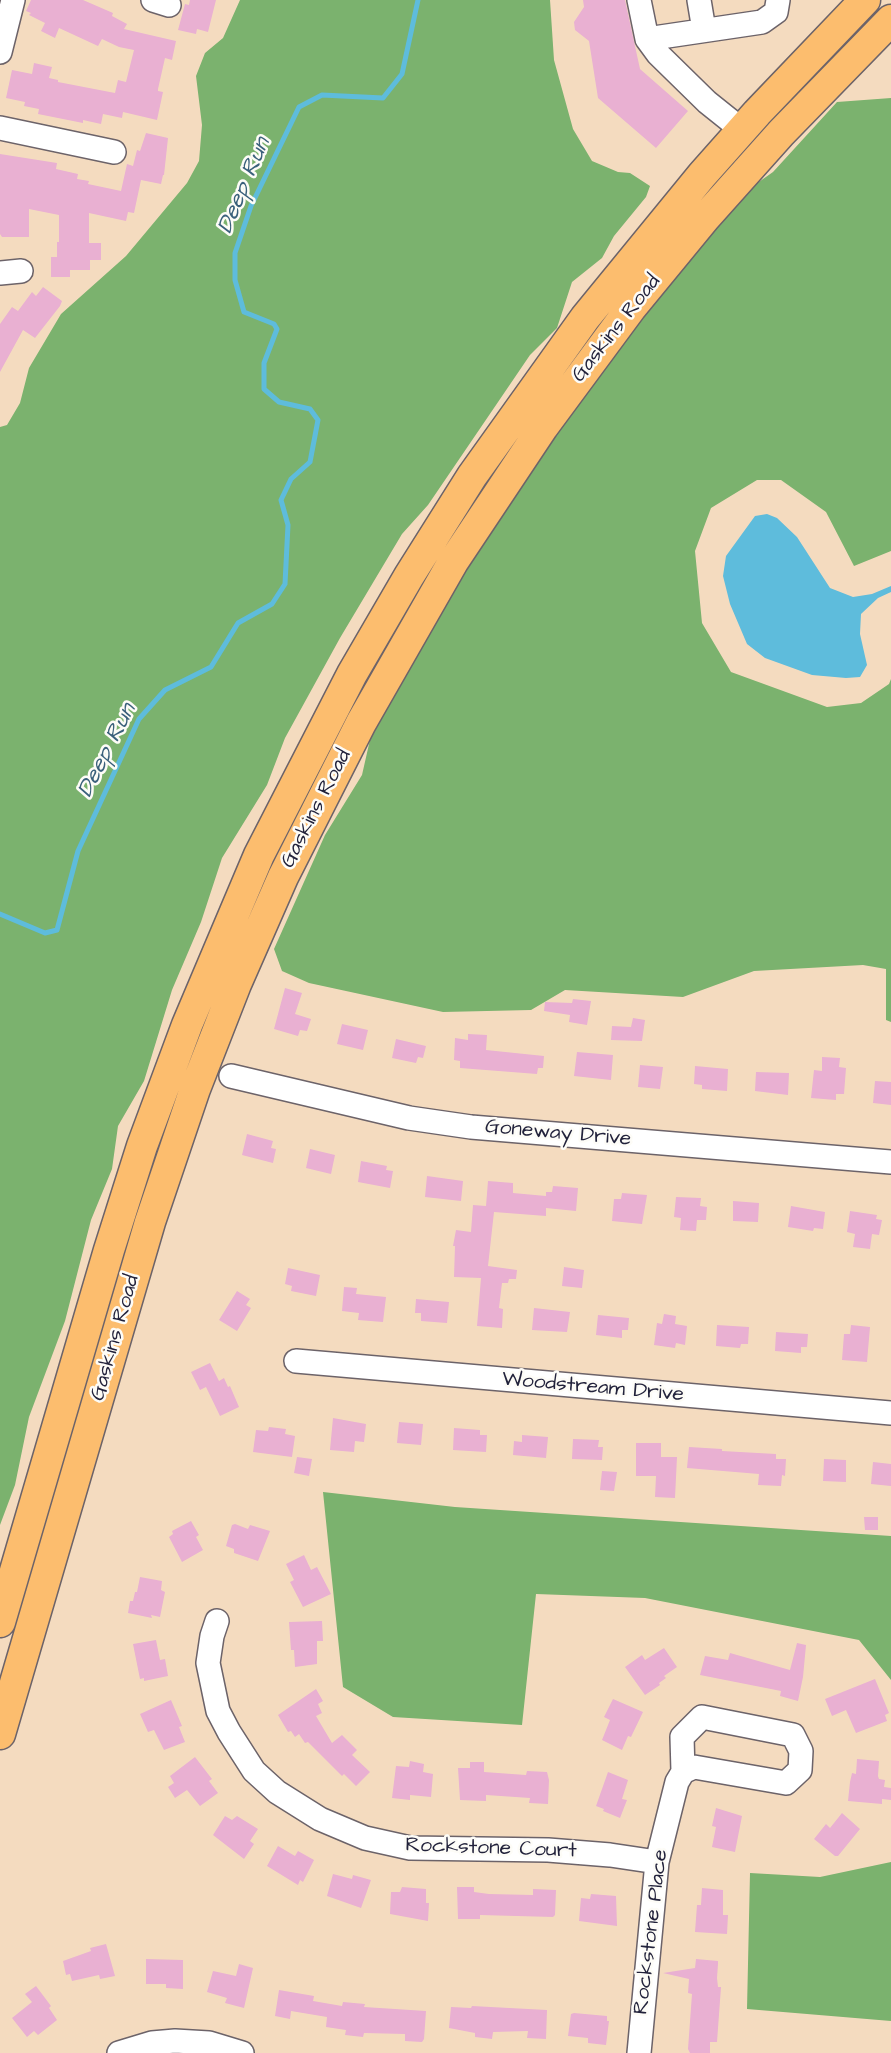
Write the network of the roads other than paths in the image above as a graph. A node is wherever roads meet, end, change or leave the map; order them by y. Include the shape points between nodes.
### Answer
1 (13, 0) edge
2 (639, 0) edge
3 (699, 0) edge
4 (778, 0) edge
5 (865, 0) edge
6 (891, 20) edge
7 (704, 30) junction
8 (647, 39) junction
9 (0, 52) edge
10 (0, 128) edge
11 (742, 130) junction
12 (114, 152) dead end
13 (231, 1076) dead end
14 (891, 1163) edge
15 (296, 1361) dead end
16 (891, 1413) edge
17 (0, 1622) edge
18 (217, 1622) dead end
19 (0, 1734) edge
20 (683, 1772) junction
21 (657, 1862) junction
22 (119, 2053) edge
23 (242, 2053) edge
24 (639, 2053) edge

1 - 9 street
2 - 8 street
3 - 7 street
4 - 7 street via 776,12 762,22
5 - 11 main road, Gaskins Road
6 - 19 main road, Gaskins Road via 780,133 631,308 542,427 453,562 360,723 283,877 195,1089 150,1222
7 - 8 street
8 - 11 street via 707,102
10 - 12 street
11 - 17 main road, Gaskins Road via 628,263 526,397 409,576 307,758 222,940 142,1146
13 - 14 street, Goneway Drive via 409,1118 471,1127
15 - 16 street, Woodstream Drive
18 - 21 street, Rockstone Court via 208,1663 218,1711 254,1771 320,1819 365,1838 410,1847 548,1850
20 - 20 street, Rockstone Place via 694,1767 786,1783 800,1770 801,1751 793,1735 702,1717 682,1737
20 - 21 street, Rockstone Place
21 - 24 street, Rockstone Place
22 - 23 street via 175,2040 209,2043

